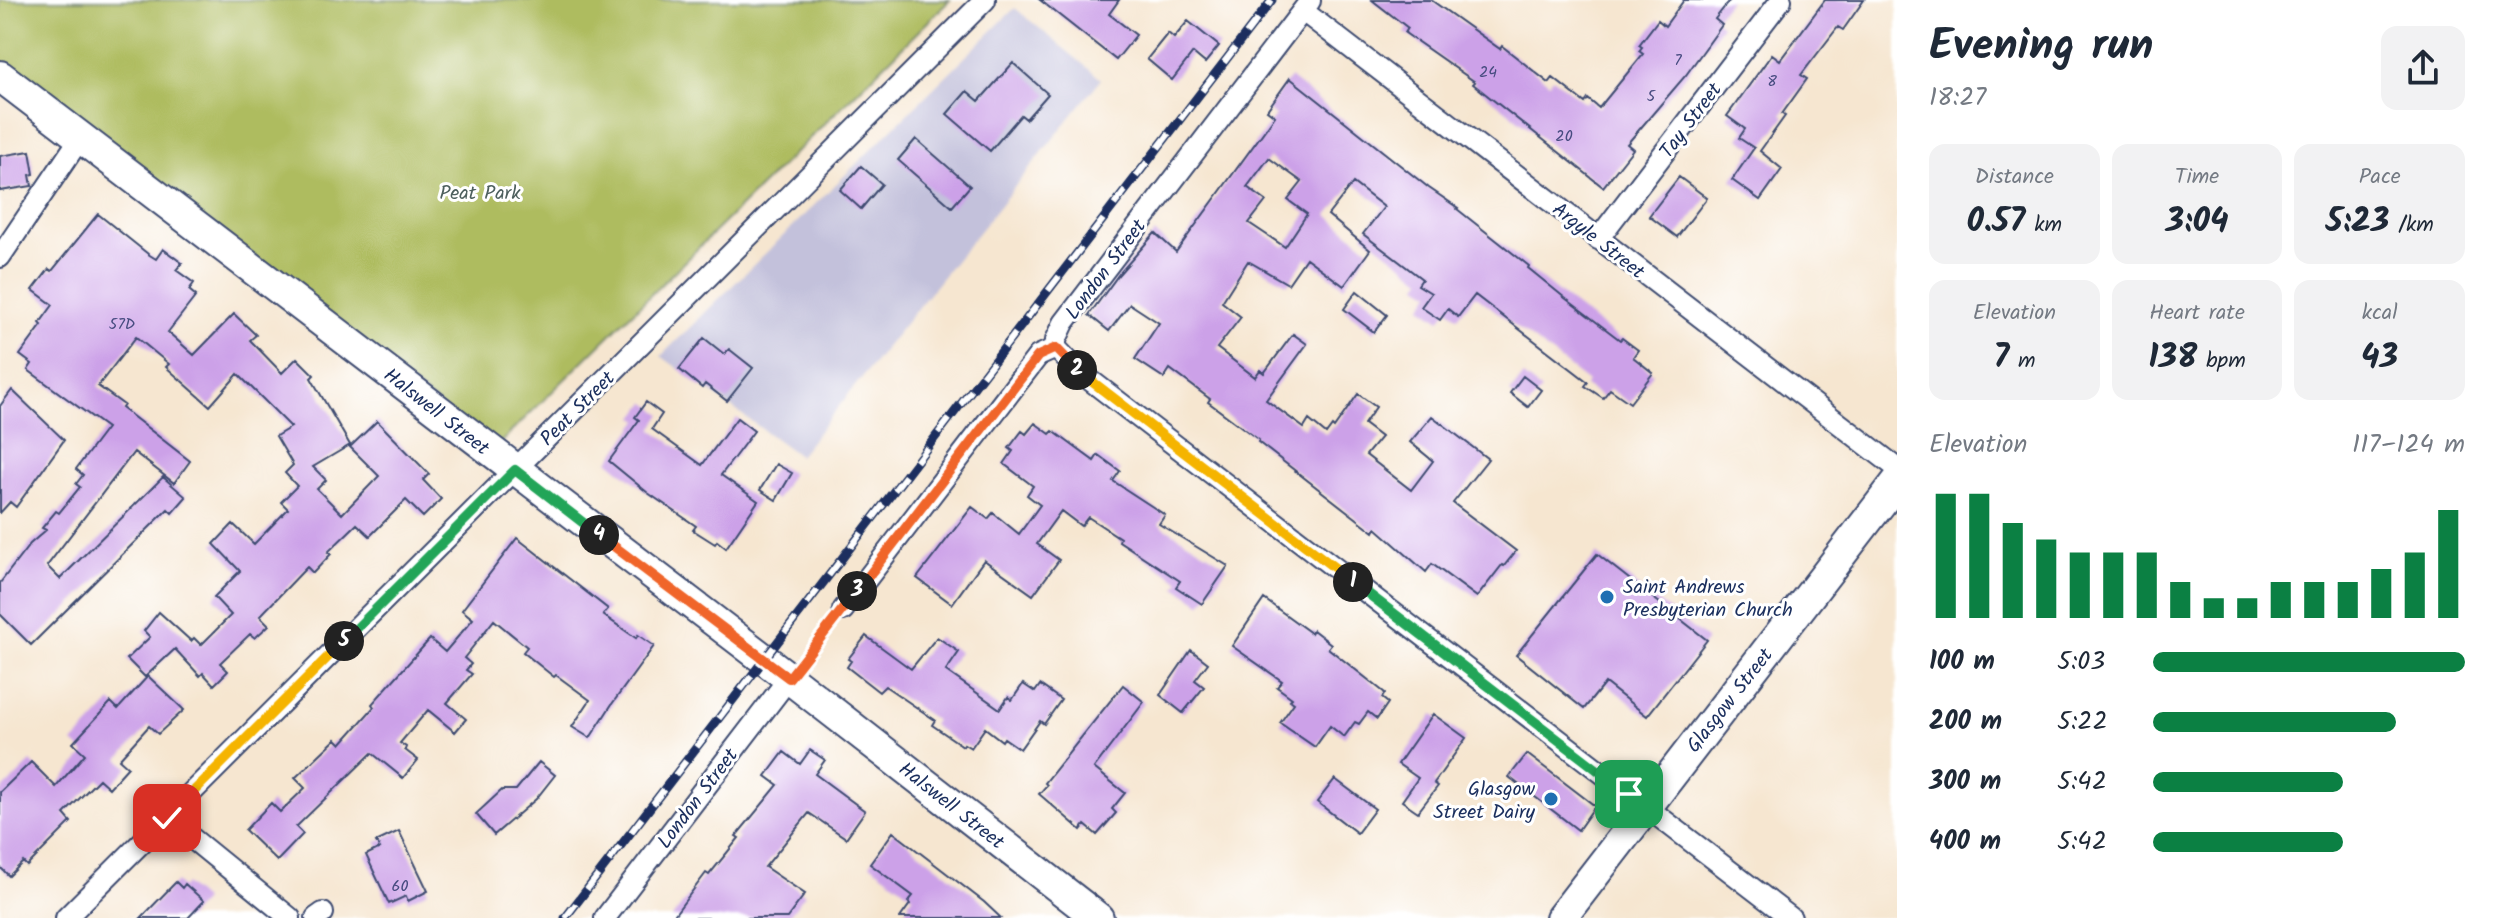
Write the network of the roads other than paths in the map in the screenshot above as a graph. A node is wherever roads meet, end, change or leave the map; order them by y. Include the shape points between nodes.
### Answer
1 (985, 0) edge
2 (1781, 0) edge
3 (1307, 6) edge
4 (0, 76) edge
5 (81, 137) junction
6 (1598, 239) junction
7 (0, 257) edge
8 (1056, 348) junction
9 (1897, 468) edge
10 (515, 470) junction
11 (1897, 482) edge
12 (843, 610) road end
13 (789, 678) junction
14 (1647, 807) junction
15 (167, 818) junction
16 (66, 918) edge
17 (290, 918) edge
18 (605, 918) edge
19 (1098, 918) edge
20 (1561, 918) edge
21 (1791, 918) edge

1 - 10 street, Peat Street
2 - 6 street, Tay Street
3 - 6 street, Argyle Street
3 - 8 street, London Street via 1064,323
4 - 5 street, Halswell Street
5 - 7 street
5 - 10 street, Halswell Street
6 - 9 street, Argyle Street
8 - 12 street, London Street via 1038,356
8 - 14 street via 1077,370
10 - 13 street, Halswell Street
10 - 15 street, Peat Street
11 - 14 street, Glasgow Street
13 - 18 street, London Street
13 - 19 street, Halswell Street
14 - 20 street, Glasgow Street
14 - 21 street
15 - 16 street, Peat Street
15 - 17 street

